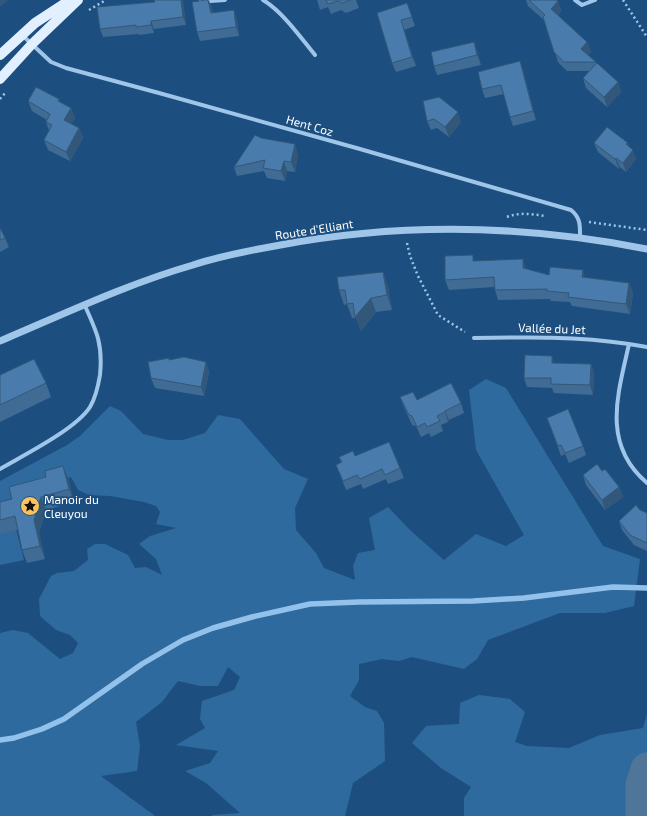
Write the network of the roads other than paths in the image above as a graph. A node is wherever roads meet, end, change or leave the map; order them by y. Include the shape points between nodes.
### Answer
1 (70, 0) edge
2 (78, 0) edge
3 (201, 0) edge
4 (225, 0) edge
5 (263, 0) edge
6 (575, 0) edge
7 (594, 0) edge
8 (22, 35) junction
9 (32, 44) junction
10 (0, 55) edge
11 (315, 55) dead end
12 (0, 79) edge
13 (580, 238) junction
14 (647, 249) edge
15 (84, 306) junction
16 (474, 338) road end
17 (0, 341) edge
18 (629, 344) junction
19 (647, 347) edge
20 (0, 469) edge
21 (647, 484) edge

1 - 8 main road via 35,23
2 - 9 main road
3 - 4 street
5 - 11 street via 270,4
6 - 7 street via 582,5
8 - 9 street, Hent Coz
8 - 10 main road
9 - 12 main road
9 - 13 street, Hent Coz via 52,62 66,68 571,210 580,221
13 - 14 street, Route d'Elliant
13 - 15 street, Route d'Elliant via 496,229 405,230 330,237 226,256 162,275
15 - 17 street, Route d'Elliant
15 - 20 street via 93,323 101,350 95,398 89,409 74,425
16 - 18 street, Vallée du Jet via 582,338
18 - 19 street, Vallée du Jet
18 - 21 street via 619,391 616,423 628,461

